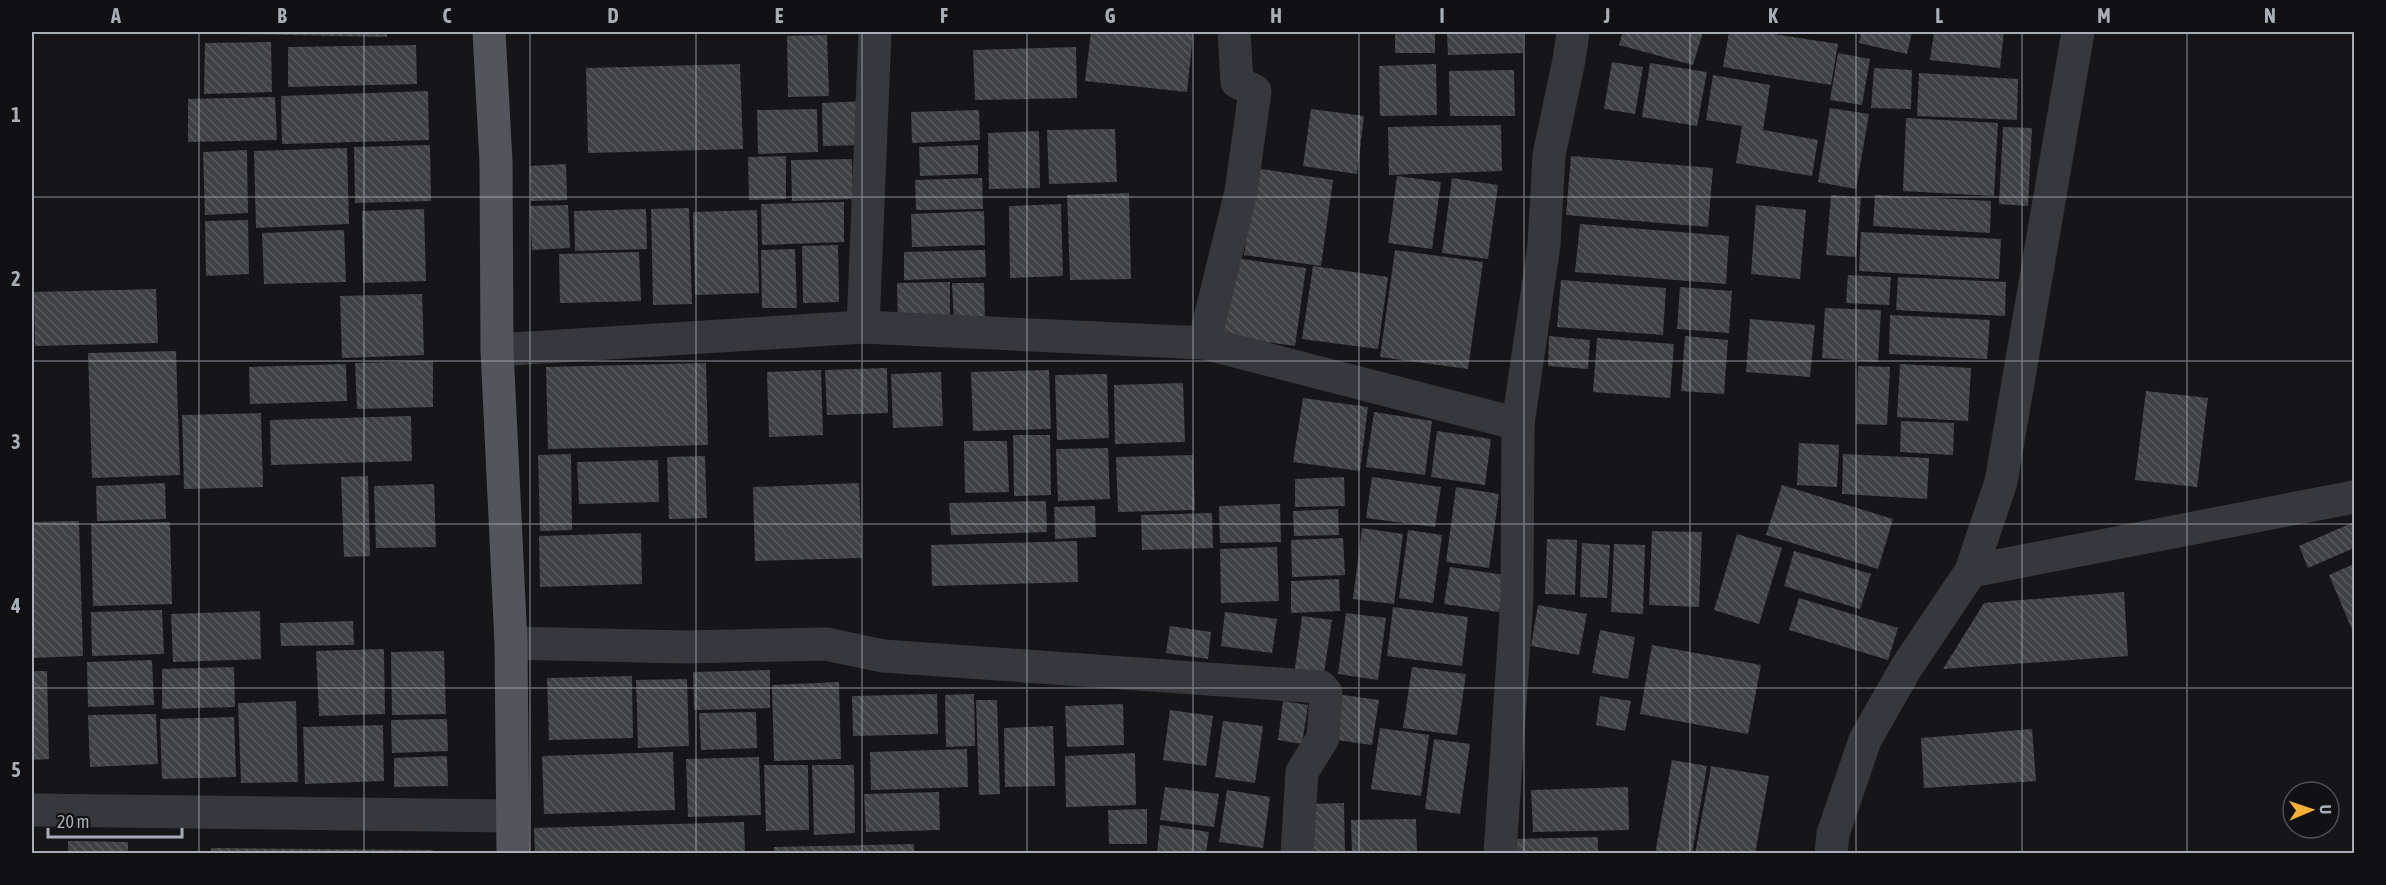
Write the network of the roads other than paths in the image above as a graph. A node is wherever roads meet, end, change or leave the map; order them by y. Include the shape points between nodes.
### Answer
1 (489, 32) edge
2 (875, 32) edge
3 (1234, 32) edge
4 (1573, 32) edge
5 (2078, 32) edge
6 (863, 327) junction
7 (1204, 343) junction
8 (497, 350) junction
9 (1518, 424) junction
10 (2355, 497) edge
11 (1971, 571) junction
12 (511, 643) junction
13 (32, 810) edge
14 (513, 816) junction
15 (513, 854) edge
16 (1297, 854) edge
17 (1500, 854) edge
18 (1831, 854) edge

1 - 8 main road via 496,162
2 - 6 street
3 - 7 street via 1237,82 1255,91 1241,192
4 - 9 street via 1549,155 1544,245
5 - 11 street via 2001,482
6 - 7 street
6 - 8 street
7 - 9 street
8 - 12 main road
9 - 17 street via 1517,598
10 - 11 street
11 - 18 street via 1906,668 1865,740 1833,834
12 - 14 main road
12 - 16 street via 686,647 826,644 883,656 1321,687 1326,693 1324,736 1302,772
13 - 14 street
14 - 15 main road

